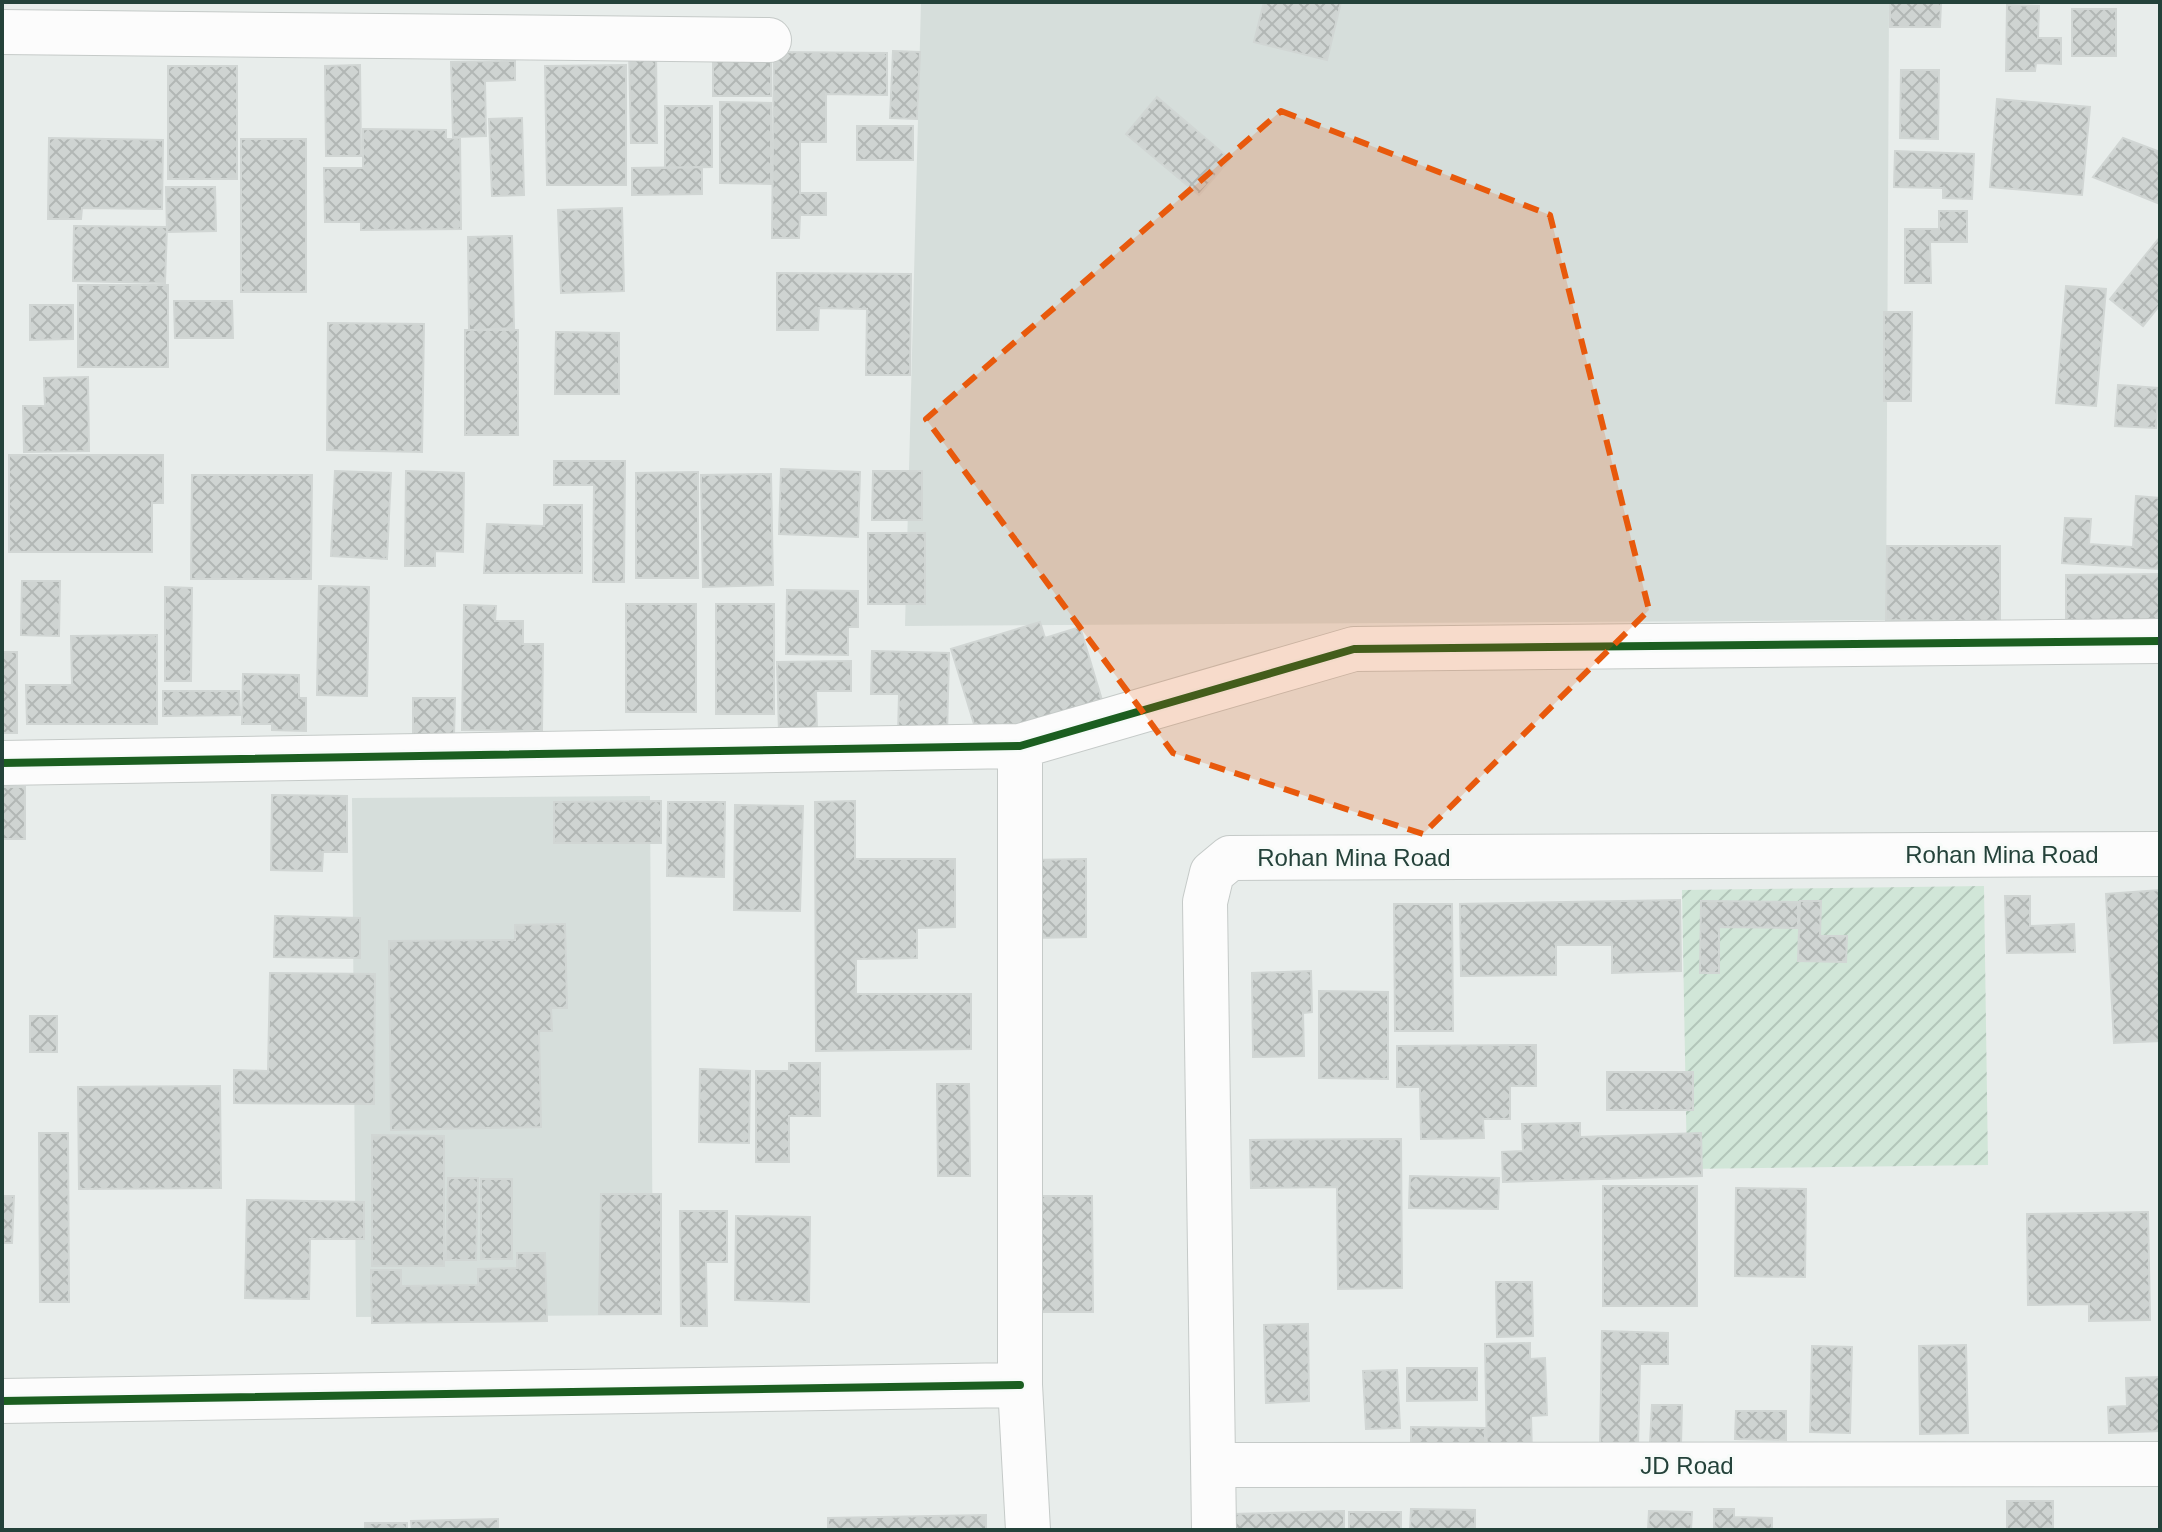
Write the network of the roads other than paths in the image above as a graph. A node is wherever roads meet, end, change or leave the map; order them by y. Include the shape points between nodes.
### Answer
1 (2, 32) edge
2 (769, 40) dead end
3 (2160, 641) edge
4 (1020, 746) junction
5 (2, 763) edge
6 (2160, 854) edge
7 (1020, 1385) junction
8 (2, 1401) edge
9 (2160, 1464) edge
10 (1214, 1465) junction
11 (1028, 1530) edge
12 (1214, 1530) edge

1 - 2 street
3 - 4 street via 1354,649
4 - 5 street
4 - 7 street
6 - 10 street, Rohan Mina Road via 1230,858 1212,873 1205,902
7 - 8 street
7 - 11 street
9 - 10 street, JD Road
10 - 12 street, Rohan Mina Road

